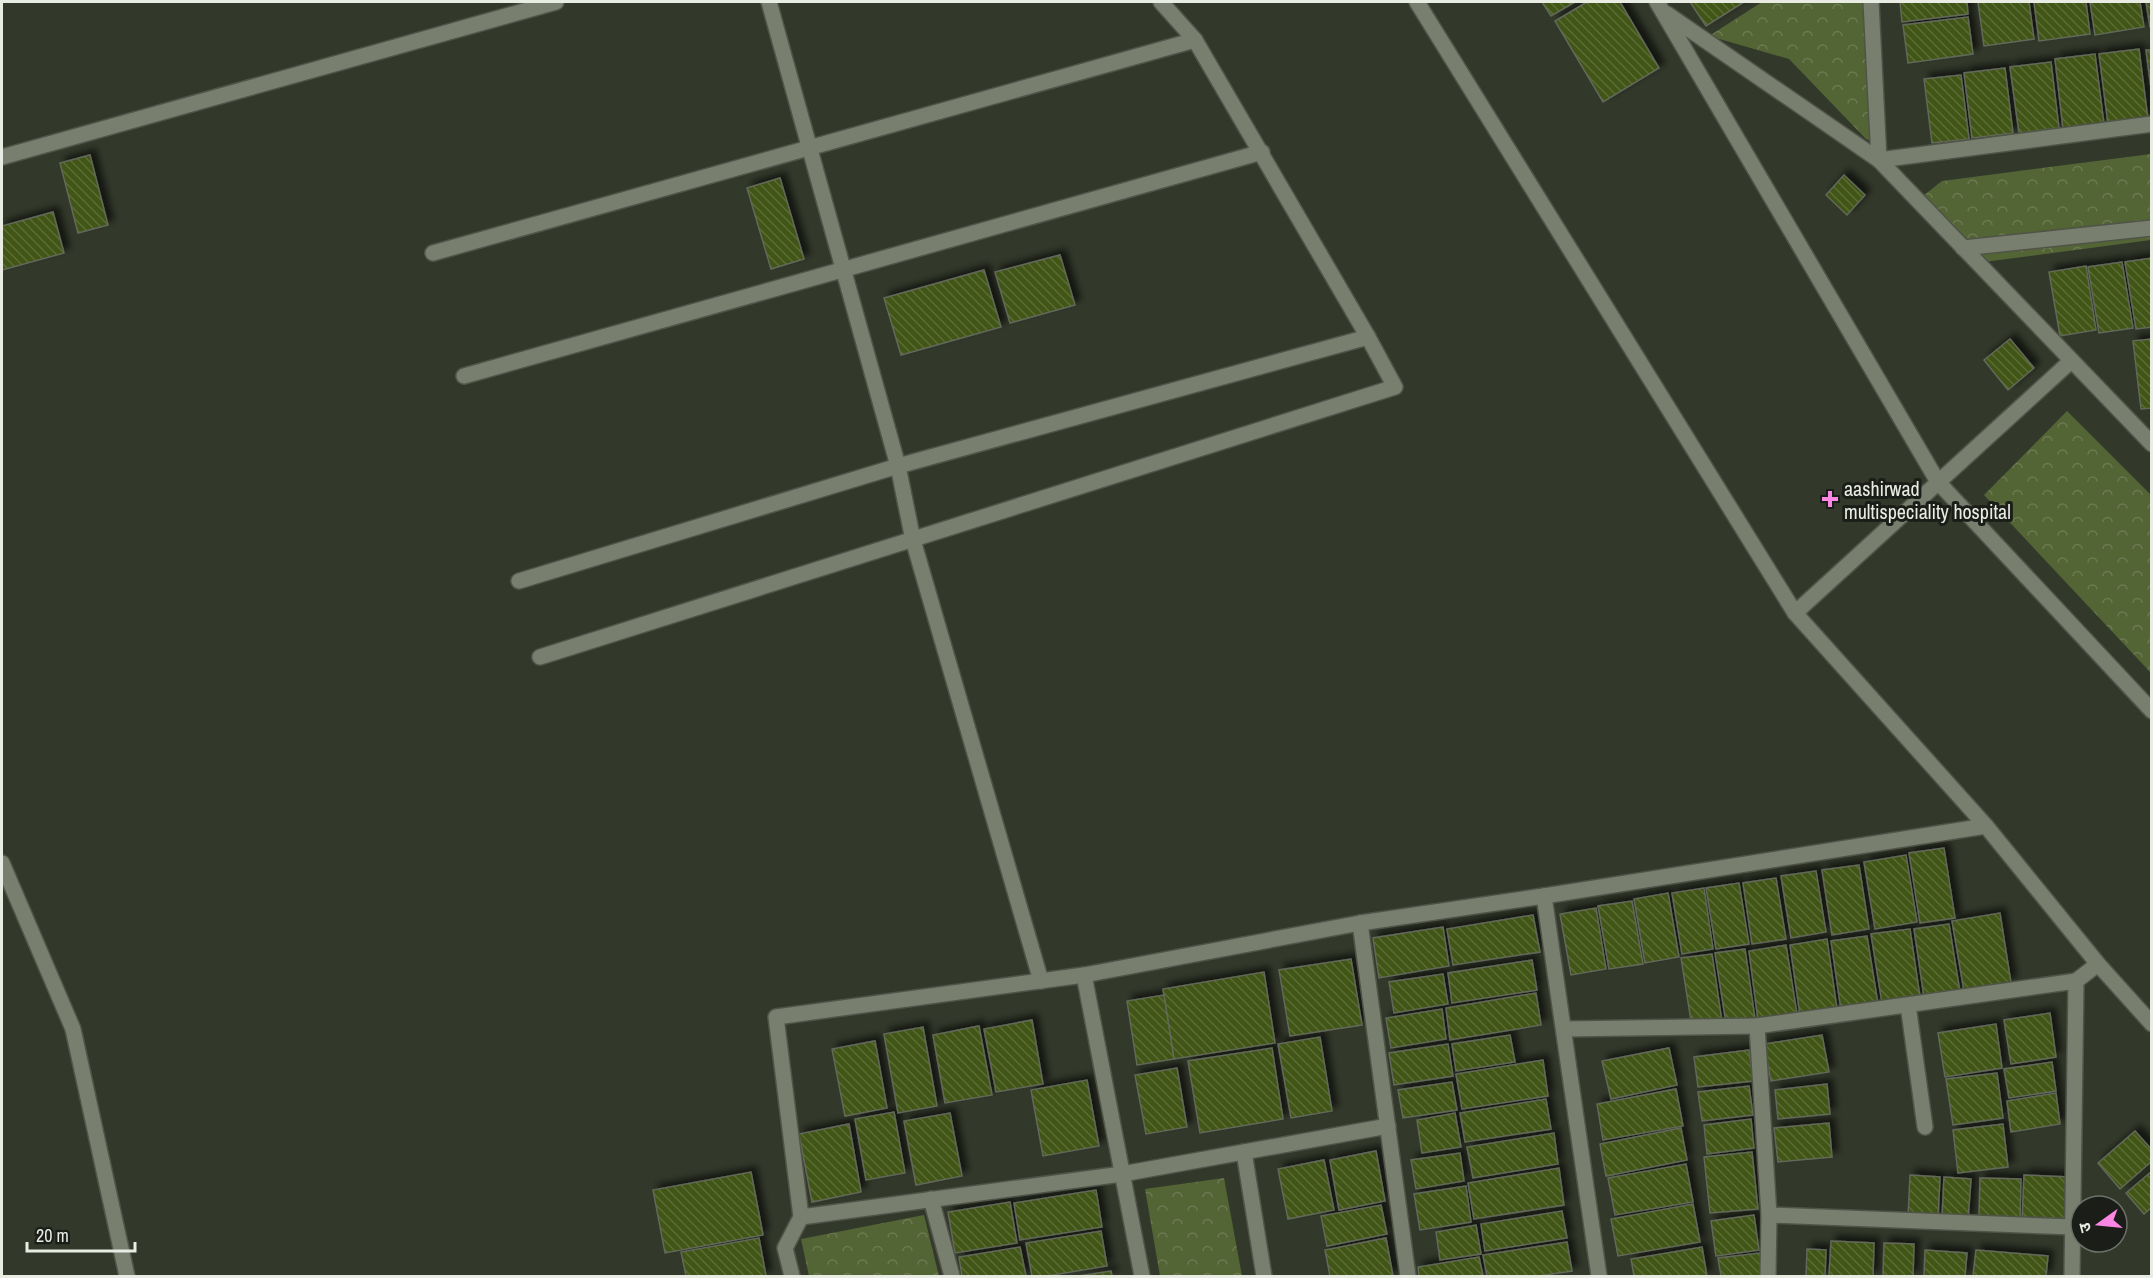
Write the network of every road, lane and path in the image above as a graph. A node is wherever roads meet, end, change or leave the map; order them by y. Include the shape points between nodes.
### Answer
1 (556, 2) edge
2 (769, 2) edge
3 (1161, 2) edge
4 (1417, 2) edge
5 (1871, 2) edge
6 (1660, 6) edge
7 (1195, 40) junction
8 (2151, 124) edge
9 (810, 148) junction
10 (1262, 152) junction
11 (2, 157) edge
12 (1879, 160) junction
13 (2151, 228) edge
14 (1964, 248) junction
15 (433, 253) dead end
16 (844, 270) junction
17 (1368, 337) junction
18 (2071, 361) junction
19 (464, 376) dead end
20 (2151, 426) edge
21 (2135, 428) junction
22 (2151, 444) edge
23 (898, 466) junction
24 (1938, 482) junction
25 (913, 540) junction
26 (519, 581) dead end
27 (1795, 613) junction
28 (540, 657) dead end
29 (2151, 711) edge
30 (1986, 826) junction
31 (2, 863) edge
32 (1544, 896) junction
33 (1360, 923) junction
34 (2098, 964) junction
35 (1084, 975) junction
36 (1041, 981) junction
37 (2076, 981) junction
38 (1908, 1005) junction
39 (2151, 1024) edge
40 (1757, 1026) junction
41 (1565, 1029) junction
42 (1388, 1126) junction
43 (1925, 1127) dead end
44 (1244, 1152) junction
45 (1122, 1174) junction
46 (2073, 1194) edge
47 (932, 1199) junction
48 (1769, 1215) junction
49 (801, 1217) junction
50 (2069, 1227) edge
51 (2072, 1254) edge
52 (127, 1276) edge
53 (792, 1276) edge
54 (952, 1276) edge
55 (1142, 1276) edge
56 (1264, 1276) edge
57 (1408, 1276) edge
58 (1599, 1276) edge
59 (1768, 1276) edge
60 (2072, 1276) edge

1 - 11 street
2 - 9 street
3 - 7 street
4 - 27 street
5 - 12 street
6 - 12 street
6 - 24 street
7 - 9 street
7 - 10 street
8 - 12 street
9 - 15 street
9 - 16 street
10 - 16 street
10 - 17 street
12 - 14 street
13 - 14 street
14 - 18 street
16 - 19 street
16 - 23 street
17 - 23 street
17 - 25 street via 1395,387
18 - 21 street
18 - 24 street
20 - 21 street
21 - 22 street
23 - 25 street
23 - 26 street
24 - 27 street
24 - 29 street
25 - 28 street
25 - 36 street
27 - 30 street
30 - 32 street
30 - 34 street
31 - 52 street via 73,1029
32 - 33 street
32 - 41 street
33 - 35 street
33 - 42 street
34 - 37 street
34 - 39 street
35 - 36 street
35 - 45 street
36 - 49 street via 776,1017
37 - 38 street
37 - 46 street
38 - 40 street
38 - 43 street
40 - 41 street
40 - 48 street
41 - 58 street
42 - 44 street
42 - 57 street
44 - 45 street
44 - 56 street
45 - 47 street
45 - 55 street
47 - 49 street
47 - 54 street
48 - 50 street
48 - 59 street
49 - 53 street via 785,1248
51 - 60 street

